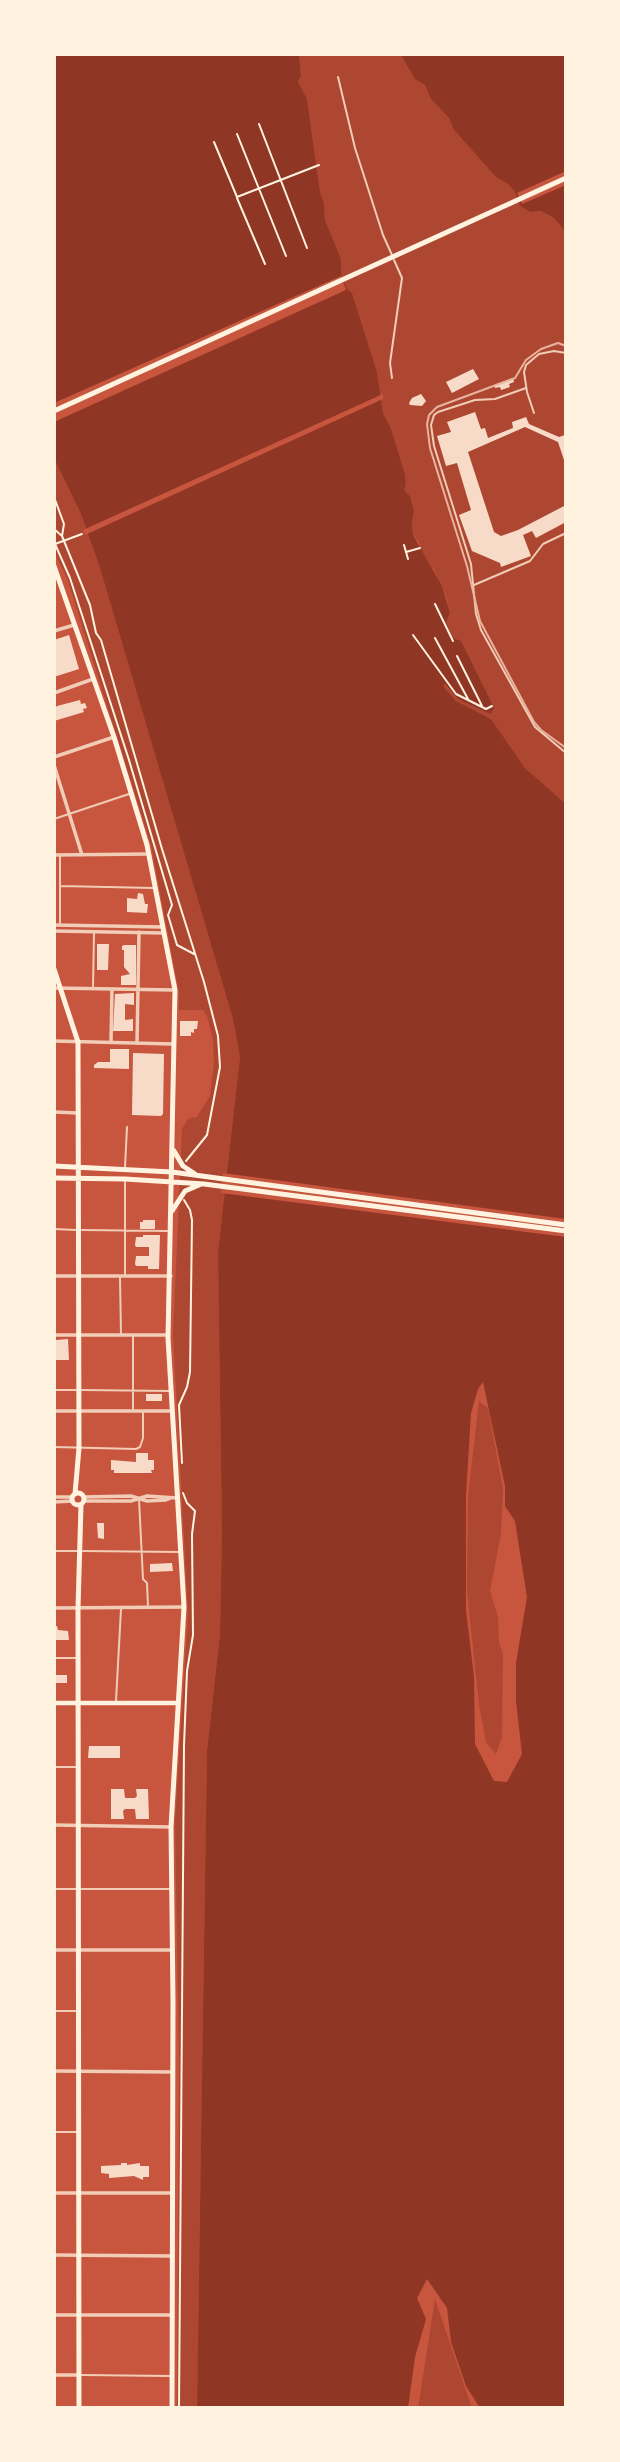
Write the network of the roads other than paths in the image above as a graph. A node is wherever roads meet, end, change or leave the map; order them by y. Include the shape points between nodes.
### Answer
1 (338, 77) dead end
2 (566, 178) edge
3 (566, 353) edge
4 (392, 378) dead end
5 (526, 388) junction
6 (54, 411) edge
7 (534, 412) dead end
8 (566, 533) edge
9 (54, 566) edge
10 (474, 585) junction
11 (74, 625) junction
12 (54, 631) edge
13 (93, 679) junction
14 (54, 693) edge
15 (114, 737) junction
16 (566, 753) edge
17 (54, 757) edge
18 (54, 765) edge
19 (131, 794) junction
20 (70, 814) junction
21 (54, 819) edge
22 (149, 854) junction
23 (54, 855) edge
24 (60, 855) junction
25 (82, 855) junction
26 (60, 886) junction
27 (155, 888) junction
28 (57, 925) edge
29 (164, 930) junction
30 (54, 931) edge
31 (94, 932) junction
32 (139, 932) junction
33 (54, 969) edge
34 (57, 988) edge
35 (93, 988) junction
36 (112, 989) junction
37 (138, 989) junction
38 (175, 990) junction
39 (54, 1041) edge
40 (78, 1042) junction
41 (111, 1042) junction
42 (137, 1043) junction
43 (173, 1044) junction
44 (54, 1112) edge
45 (78, 1113) junction
46 (127, 1126) dead end
47 (172, 1146) junction
48 (54, 1166) edge
49 (78, 1167) junction
50 (125, 1169) junction
51 (172, 1172) junction
52 (201, 1176) junction
53 (54, 1178) edge
54 (78, 1179) junction
55 (125, 1179) junction
56 (172, 1182) junction
57 (216, 1182) junction
58 (204, 1184) junction
59 (171, 1214) junction
60 (566, 1224) edge
61 (54, 1229) edge
62 (78, 1230) junction
63 (125, 1231) junction
64 (172, 1231) junction
65 (566, 1231) edge
66 (54, 1276) edge
67 (78, 1276) junction
68 (123, 1276) junction
69 (171, 1276) junction
70 (54, 1335) edge
71 (79, 1335) junction
72 (121, 1335) junction
73 (133, 1335) junction
74 (168, 1335) junction
75 (54, 1390) edge
76 (79, 1390) junction
77 (133, 1391) junction
78 (172, 1391) junction
79 (54, 1411) edge
80 (79, 1411) junction
81 (133, 1411) junction
82 (143, 1411) junction
83 (173, 1411) junction
84 (54, 1447) edge
85 (79, 1448) junction
86 (177, 1497) junction
87 (139, 1498) junction
88 (54, 1499) edge
89 (78, 1499) junction
90 (54, 1551) edge
91 (79, 1551) junction
92 (142, 1552) junction
93 (180, 1552) junction
94 (148, 1607) junction
95 (184, 1607) junction
96 (54, 1608) edge
97 (78, 1608) junction
98 (121, 1608) junction
99 (54, 1658) edge
100 (78, 1658) junction
101 (54, 1703) edge
102 (78, 1703) junction
103 (116, 1703) junction
104 (178, 1703) junction
105 (54, 1767) edge
106 (78, 1767) junction
107 (54, 1825) edge
108 (78, 1825) junction
109 (171, 1827) junction
110 (54, 1889) edge
111 (78, 1889) junction
112 (172, 1889) junction
113 (54, 1950) edge
114 (78, 1950) junction
115 (172, 1950) junction
116 (54, 2011) edge
117 (79, 2011) junction
118 (54, 2071) edge
119 (78, 2071) junction
120 (172, 2072) junction
121 (54, 2132) edge
122 (78, 2132) junction
123 (54, 2193) edge
124 (78, 2193) junction
125 (173, 2193) junction
126 (54, 2255) edge
127 (78, 2255) junction
128 (172, 2256) junction
129 (54, 2315) edge
130 (79, 2315) junction
131 (172, 2315) junction
132 (54, 2375) edge
133 (79, 2375) junction
134 (171, 2376) junction
135 (79, 2408) edge
136 (172, 2408) edge

1 - 4 lane via 355,148 402,278
2 - 6 main road
3 - 5 lane via 534,356 524,372
5 - 7 lane
5 - 10 lane via 438,412 431,425
8 - 10 lane via 543,544 530,561
9 - 11 main road
10 - 16 lane via 481,630 535,727
11 - 12 street
11 - 13 main road
13 - 14 street
13 - 15 main road
15 - 17 street
15 - 19 main road
18 - 20 street
19 - 20 lane
19 - 22 main road
20 - 21 lane
20 - 25 street
22 - 25 street
22 - 27 main road
23 - 24 street
24 - 25 street
24 - 26 lane
26 - 27 lane
26 - 28 lane
27 - 29 main road
28 - 29 street
29 - 32 street
29 - 38 main road
30 - 31 street
31 - 32 street
31 - 35 lane
32 - 37 street
33 - 34 main road
34 - 35 street
34 - 40 main road
35 - 36 street
36 - 37 street
36 - 41 street
37 - 38 street
37 - 42 street
38 - 43 main road
39 - 40 street
40 - 41 street
40 - 45 main road
41 - 42 street
42 - 43 street
43 - 47 main road
44 - 45 street
45 - 49 main road
46 - 50 lane
47 - 51 main road
47 - 52 main road via 183,1166
48 - 49 main road
49 - 50 main road
49 - 54 main road
50 - 51 main road
51 - 52 main road
51 - 56 main road
52 - 57 main road
53 - 54 main road
54 - 55 main road
54 - 62 main road
55 - 56 main road
55 - 63 lane
56 - 58 main road
56 - 59 main road
57 - 58 main road
57 - 60 main road
57 - 65 main road
58 - 59 main road via 185,1191
59 - 64 main road
61 - 62 lane
62 - 63 lane
62 - 67 main road
63 - 64 lane
63 - 68 lane
64 - 69 main road
66 - 67 street
67 - 68 street
67 - 71 main road
68 - 69 street
68 - 72 lane
69 - 74 main road
70 - 71 street
71 - 72 street
71 - 76 main road
72 - 73 street
73 - 74 street
73 - 77 lane
74 - 78 main road
75 - 76 lane
76 - 77 lane
76 - 80 main road
77 - 78 lane
77 - 81 lane
78 - 83 main road
79 - 80 street
80 - 81 street
80 - 85 main road
81 - 82 street
82 - 83 street
82 - 85 lane via 140,1447
83 - 86 main road
84 - 85 lane
85 - 89 main road
86 - 87 street
86 - 93 main road
87 - 89 street
87 - 92 lane
88 - 89 street
89 - 91 main road
90 - 91 lane
91 - 92 lane
91 - 97 main road
92 - 93 lane
92 - 94 lane
93 - 95 main road
94 - 95 street
94 - 98 street
95 - 104 main road
96 - 97 street
97 - 98 street
97 - 100 main road
98 - 103 lane
99 - 100 lane
100 - 102 main road
101 - 102 main road
102 - 103 main road
102 - 106 main road
103 - 104 main road
104 - 109 main road
105 - 106 lane
106 - 108 main road
107 - 108 street
108 - 109 street
108 - 111 main road
109 - 112 main road
110 - 111 lane
111 - 112 lane
111 - 114 main road
112 - 115 main road
113 - 114 street
114 - 115 street
114 - 117 main road
115 - 120 main road
116 - 117 lane
117 - 119 main road
118 - 119 street
119 - 120 street
119 - 122 main road
120 - 125 main road
121 - 122 lane
122 - 124 main road
123 - 124 street
124 - 125 street
124 - 127 main road
125 - 128 main road
126 - 127 street
127 - 128 street
127 - 130 main road
128 - 131 main road
129 - 130 street
130 - 131 street
130 - 133 main road
131 - 134 main road
132 - 133 street
133 - 134 lane
133 - 135 main road
134 - 136 main road

